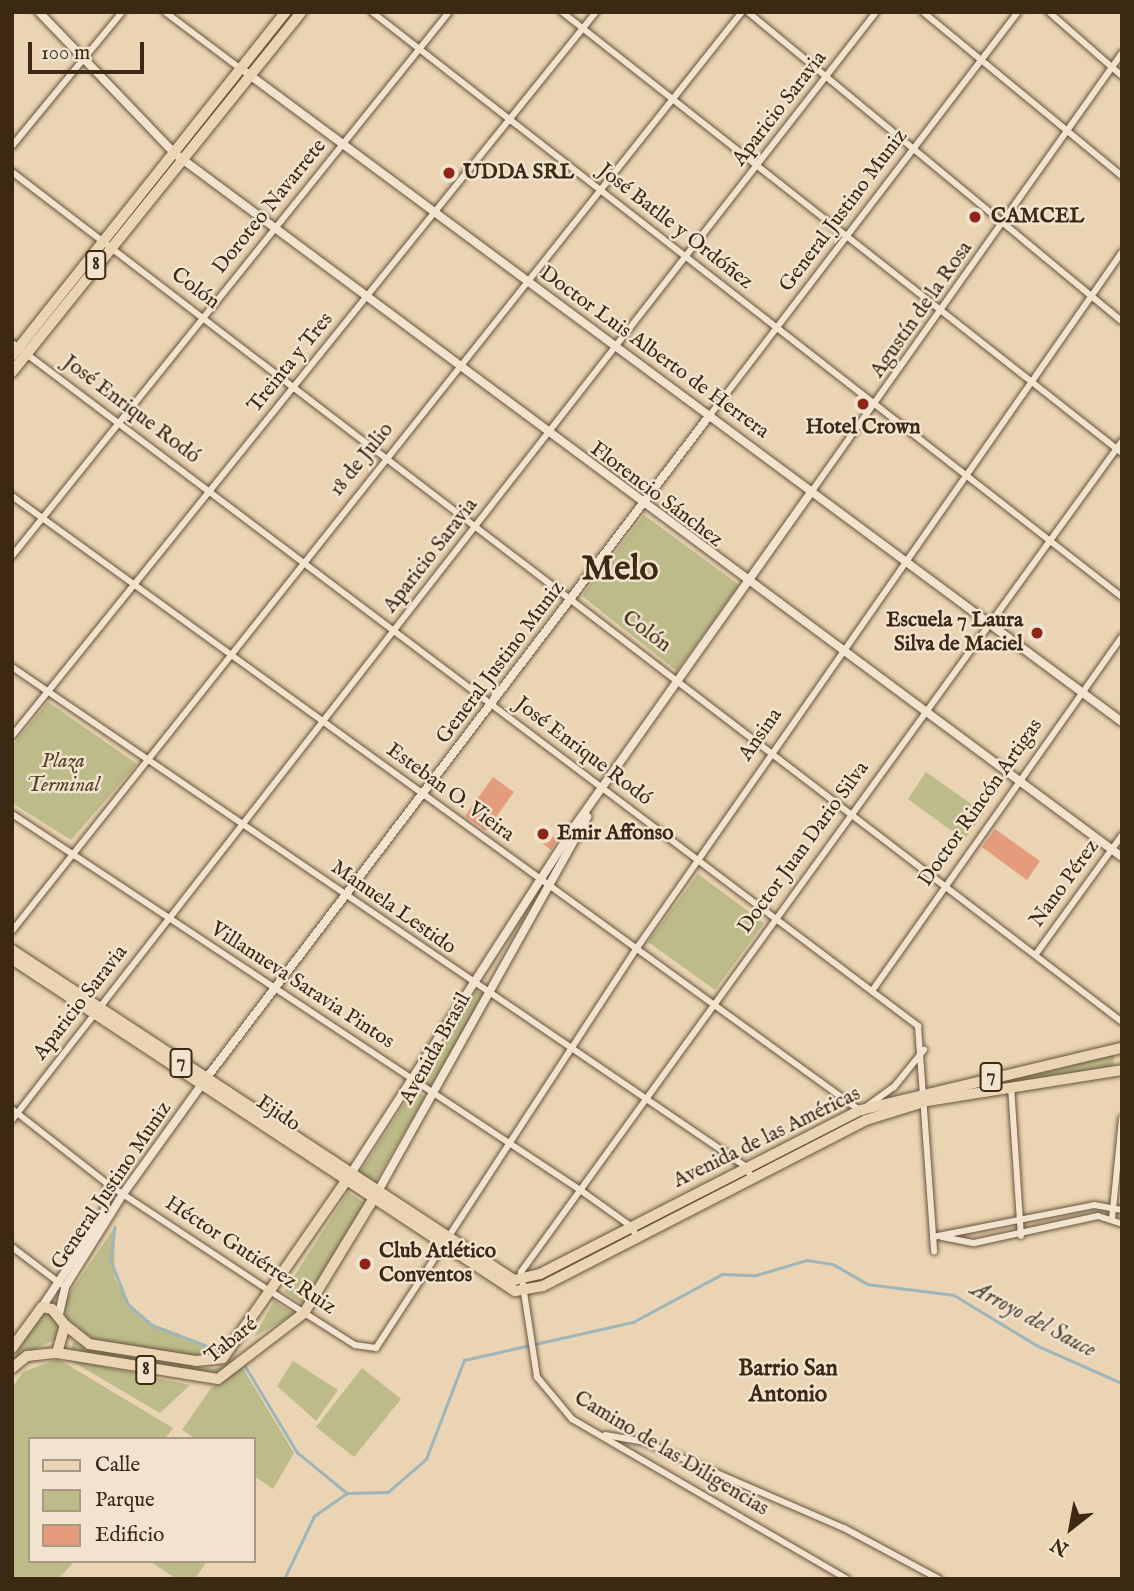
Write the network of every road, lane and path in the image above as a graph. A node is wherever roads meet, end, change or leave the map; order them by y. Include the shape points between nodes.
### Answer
1 (39, 12) edge
2 (122, 12) edge
3 (165, 12) edge
4 (286, 12) edge
5 (301, 12) edge
6 (372, 12) edge
7 (449, 12) edge
8 (562, 12) edge
9 (596, 12) edge
10 (742, 12) edge
11 (748, 12) edge
12 (876, 12) edge
13 (923, 12) edge
14 (1018, 12) edge
15 (1049, 12) edge
16 (583, 29) junction
17 (419, 49) junction
18 (1122, 52) edge
19 (83, 61) junction
20 (981, 62) junction
21 (1111, 68) junction
22 (245, 72) junction
23 (1122, 76) edge
24 (826, 79) junction
25 (670, 98) junction
26 (510, 119) junction
27 (1067, 133) junction
28 (12, 146) edge
29 (342, 146) junction
30 (911, 150) junction
31 (178, 156) junction
32 (757, 167) junction
33 (12, 172) edge
34 (1122, 176) edge
35 (598, 189) junction
36 (433, 213) junction
37 (1003, 226) junction
38 (276, 228) junction
39 (846, 238) junction
40 (107, 244) junction
41 (1122, 252) edge
42 (686, 258) junction
43 (525, 281) junction
44 (1090, 296) junction
45 (365, 299) junction
46 (942, 311) junction
47 (203, 317) junction
48 (1122, 321) edge
49 (776, 329) junction
50 (615, 348) junction
51 (18, 350) edge
52 (458, 369) junction
53 (12, 372) edge
54 (1028, 382) junction
55 (294, 387) junction
56 (876, 405) junction
57 (710, 415) junction
58 (120, 422) junction
59 (547, 435) junction
60 (1122, 440) edge
61 (1119, 451) edge
62 (387, 457) junction
63 (963, 474) junction
64 (210, 491) junction
65 (812, 491) junction
66 (12, 496) edge
67 (642, 506) junction
68 (42, 518) junction
69 (477, 525) junction
70 (1048, 540) junction
71 (12, 556) edge
72 (902, 560) junction
73 (304, 561) junction
74 (746, 584) junction
75 (134, 585) junction
76 (1122, 597) edge
77 (572, 598) junction
78 (988, 623) junction
79 (395, 629) junction
80 (1122, 636) edge
81 (841, 651) junction
82 (232, 653) junction
83 (12, 667) edge
84 (679, 680) junction
85 (48, 692) junction
86 (1082, 692) junction
87 (492, 705) junction
88 (924, 713) junction
89 (324, 722) junction
90 (1122, 722) edge
91 (12, 736) edge
92 (772, 750) junction
93 (150, 758) junction
94 (1017, 781) junction
95 (603, 789) junction
96 (422, 796) junction
97 (595, 801) junction
98 (852, 813) junction
99 (12, 814) edge
100 (243, 826) junction
101 (1122, 835) edge
102 (1111, 849) junction
103 (72, 854) junction
104 (1122, 857) edge
105 (697, 860) junction
106 (541, 879) junction
107 (945, 884) junction
108 (551, 886) junction
109 (347, 897) junction
110 (168, 919) junction
111 (775, 919) junction
112 (12, 931) edge
113 (639, 945) junction
114 (12, 950) edge
115 (1036, 954) junction
116 (12, 959) edge
117 (474, 985) junction
118 (275, 990) junction
119 (872, 992) junction
120 (489, 993) junction
121 (714, 1002) junction
122 (97, 1011) junction
123 (1122, 1022) edge
124 (571, 1048) junction
125 (924, 1050) junction
126 (1122, 1051) edge
127 (1122, 1068) edge
128 (413, 1080) junction
129 (203, 1083) junction
130 (1011, 1086) junction
131 (434, 1093) junction
132 (927, 1096) junction
133 (648, 1099) junction
134 (15, 1111) edge
135 (864, 1115) junction
136 (1122, 1118) edge
137 (12, 1121) edge
138 (510, 1143) junction
139 (745, 1166) junction
140 (752, 1178) junction
141 (348, 1179) junction
142 (109, 1185) junction
143 (583, 1192) junction
144 (123, 1194) junction
145 (375, 1197) junction
146 (1118, 1208) edge
147 (1112, 1219) junction
148 (1020, 1222) junction
149 (1122, 1224) edge
150 (632, 1227) junction
151 (937, 1236) junction
152 (1021, 1236) junction
153 (637, 1238) junction
154 (446, 1245) junction
155 (12, 1247) edge
156 (934, 1251) dead end
157 (523, 1279) junction
158 (62, 1284) junction
159 (526, 1292) junction
160 (273, 1293) junction
161 (42, 1307) junction
162 (304, 1313) junction
163 (59, 1314) junction
164 (65, 1325) junction
165 (12, 1348) edge
166 (240, 1350) junction
167 (57, 1353) junction
168 (12, 1368) edge
169 (601, 1435) junction
170 (847, 1579) edge
171 (939, 1579) edge

1 - 19 street, Florencio Sánchez
2 - 19 street
3 - 22 street, Doctor Luis Alberto de Herrera
4 - 22 main road, 8
5 - 22 main road, 8
6 - 17 street, José Batlle y Ordóñez
7 - 17 street, Doroteo Navarrete
8 - 16 street
9 - 16 street, Treinta y Tres
10 - 25 street, 18 de Julio
11 - 24 street
12 - 24 street, Aparicio Saravia
13 - 20 street
14 - 20 street, General Justino Muniz
15 - 21 street
16 - 25 street
16 - 26 street, Treinta y Tres
17 - 26 street, José Batlle y Ordóñez
17 - 29 street, Doroteo Navarrete
18 - 21 street, Agustín de la Rosa
19 - 28 street
19 - 31 street, Florencio Sánchez
20 - 27 street
20 - 30 street, General Justino Muniz
21 - 23 street
21 - 27 street, Agustín de la Rosa
22 - 29 street, Doctor Luis Alberto de Herrera
22 - 31 main road, 8
24 - 30 street
24 - 32 street, Aparicio Saravia
25 - 32 street
25 - 35 street, 18 de Julio
26 - 35 street, José Batlle y Ordóñez
26 - 36 street, Treinta y Tres
27 - 34 street
27 - 37 street, Agustín de la Rosa
29 - 36 street, Doctor Luis Alberto de Herrera
29 - 38 street, Doroteo Navarrete
30 - 37 street
30 - 39 street, General Justino Muniz
31 - 38 street, Florencio Sánchez
31 - 40 main road, 8
32 - 39 street
32 - 42 street, Aparicio Saravia
33 - 40 street, Colón
35 - 42 street, José Batlle y Ordóñez
35 - 43 street, 18 de Julio
36 - 43 street, Doctor Luis Alberto de Herrera
36 - 45 street, Treinta y Tres
37 - 44 street
37 - 46 street, Agustín de la Rosa
38 - 45 street, Florencio Sánchez
38 - 47 street, Doroteo Navarrete
39 - 46 street
39 - 49 street, General Justino Muniz
40 - 47 street, Colón
40 - 51 main road, 8
41 - 44 street, Ansina
42 - 49 street, José Batlle y Ordóñez
42 - 50 street, Aparicio Saravia
43 - 50 street, Doctor Luis Alberto de Herrera
43 - 52 street, 18 de Julio
44 - 48 street
44 - 54 street, Ansina
45 - 52 street, Florencio Sánchez
45 - 55 street, Treinta y Tres
46 - 54 street
46 - 56 street, Agustín de la Rosa
47 - 55 street, Colón
47 - 58 street, Doroteo Navarrete
49 - 56 street, José Batlle y Ordóñez
49 - 57 street, General Justino Muniz
50 - 57 street, Doctor Luis Alberto de Herrera
50 - 59 street, Aparicio Saravia
51 - 53 main road, 8
51 - 58 street, José Enrique Rodó
52 - 59 street, Florencio Sánchez
52 - 62 street, 18 de Julio
54 - 61 street
54 - 63 street, Ansina
55 - 62 street, Colón
55 - 64 street, Treinta y Tres
56 - 63 street, José Batlle y Ordóñez
56 - 65 street, Agustín de la Rosa
57 - 65 street, Doctor Luis Alberto de Herrera
57 - 67 street, General Justino Muniz
58 - 64 street, José Enrique Rodó
58 - 68 street, Doroteo Navarrete
59 - 67 street, Florencio Sánchez
59 - 69 street, Aparicio Saravia
60 - 61 street, Doctor Juan Dario Silva
61 - 70 street, Doctor Juan Dario Silva
62 - 69 street, Colón
62 - 73 street, 18 de Julio
63 - 70 street, José Batlle y Ordóñez
63 - 72 street, Ansina
64 - 73 street, José Enrique Rodó
64 - 75 street, Treinta y Tres
65 - 72 street, Doctor Luis Alberto de Herrera
65 - 74 street, Agustín de la Rosa
66 - 68 street, Esteban O. Vieira
67 - 74 street, Florencio Sánchez
67 - 77 street, General Justino Muniz
68 - 71 street, Doroteo Navarrete
68 - 75 street, Esteban O. Vieira
69 - 77 street, Colón
69 - 79 street, Aparicio Saravia
70 - 76 street, José Batlle y Ordóñez
70 - 78 street, Doctor Juan Dario Silva
72 - 78 street, Doctor Luis Alberto de Herrera
72 - 81 street, Ansina
73 - 79 street, José Enrique Rodó
73 - 82 street, 18 de Julio
74 - 81 street, Florencio Sánchez
74 - 84 street, Avenida Brasil
75 - 82 street, Esteban O. Vieira
75 - 85 street, Treinta y Tres
77 - 84 street, Colón
77 - 87 street, General Justino Muniz
78 - 86 street, Doctor Luis Alberto de Herrera
78 - 88 street, Doctor Juan Dario Silva
79 - 87 street, José Enrique Rodó
79 - 89 street, Aparicio Saravia
80 - 86 street, Doctor Rincón Artigas
81 - 88 street, Florencio Sánchez
81 - 92 street, Ansina
82 - 89 street, Esteban O. Vieira
82 - 93 street, 18 de Julio
83 - 85 street, Manuela Lestido
84 - 92 street, Colón
84 - 95 street, Avenida Brasil
85 - 91 street, Treinta y Tres
85 - 93 street, Manuela Lestido
86 - 90 street, Doctor Luis Alberto de Herrera
86 - 94 street, Doctor Rincón Artigas
87 - 95 street, José Enrique Rodó
87 - 96 street, General Justino Muniz
88 - 94 street, Florencio Sánchez
88 - 98 street, Doctor Juan Dario Silva
89 - 96 street, Esteban O. Vieira
89 - 100 street, Aparicio Saravia
92 - 98 street, Colón
92 - 105 street, Ansina
93 - 100 street, Manuela Lestido
93 - 103 street, 18 de Julio
94 - 102 street, Florencio Sánchez
94 - 107 street, Doctor Rincón Artigas
95 - 97 street, Avenida Brasil
95 - 105 street, José Enrique Rodó
96 - 106 street, Esteban O. Vieira
96 - 109 street, General Justino Muniz
97 - 106 street, Avenida Brasil
97 - 108 street, Avenida Brasil
98 - 107 street, Colón
98 - 111 street, Doctor Juan Dario Silva
99 - 103 street, Villanueva Saravia Pintos
100 - 109 street, Manuela Lestido
100 - 110 street, Aparicio Saravia
101 - 102 street, Nano Pérez
102 - 104 street, Florencio Sánchez
102 - 115 street, Nano Pérez
103 - 110 street, Villanueva Saravia Pintos
103 - 112 street, 18 de Julio
105 - 111 street, José Enrique Rodó
105 - 113 street, Ansina
106 - 108 street, Esteban O. Vieira
106 - 117 street, Avenida Brasil
107 - 115 street, Colón
107 - 119 street, Doctor Rincón Artigas
108 - 113 street, Esteban O. Vieira
108 - 120 street, Avenida Brasil
109 - 117 street, Manuela Lestido
109 - 118 street, General Justino Muniz
110 - 118 street, Villanueva Saravia Pintos
110 - 122 street, Aparicio Saravia
111 - 119 street, José Enrique Rodó
111 - 121 street, Doctor Juan Dario Silva
113 - 121 street, Esteban O. Vieira
113 - 124 street, Ansina
114 - 122 main road, Ejido / 7
115 - 123 street, Colón
116 - 122 main road, Ejido / 7
117 - 120 street, Manuela Lestido
117 - 128 street, Avenida Brasil
118 - 128 street, Villanueva Saravia Pintos
118 - 129 street, General Justino Muniz
119 - 125 street, José Enrique Rodó via 918,1026
120 - 124 street, Manuela Lestido
120 - 131 street, Avenida Brasil
121 - 133 street, Doctor Juan Dario Silva
121 - 135 street, Esteban O. Vieira
122 - 129 main road, Ejido / 7
122 - 134 street, Aparicio Saravia
124 - 133 street, Manuela Lestido
124 - 138 street, Ansina
125 - 132 street, José Enrique Rodó
125 - 135 street
126 - 127 main road, Avenida de las Américas
126 - 132 main road, Avenida de las Américas / 7
127 - 130 main road, Avenida de las Américas / 7
128 - 131 street, Villanueva Saravia Pintos
128 - 141 street, Avenida Brasil
129 - 141 main road, Ejido / 7
129 - 144 street, General Justino Muniz
130 - 132 main road, Avenida de las Américas / 7
130 - 148 street
131 - 138 street, Villanueva Saravia Pintos
131 - 145 street, Avenida Brasil
132 - 135 main road, Avenida de las Américas / 7
132 - 151 street, José Enrique Rodó
133 - 139 street, Manuela Lestido
133 - 143 street, Doctor Juan Dario Silva
134 - 137 street, Aparicio Saravia
134 - 142 street, Héctor Gutiérrez Ruiz
135 - 139 main road, Avenida de las Américas / 7
135 - 140 main road, Avenida de las Américas / 7
136 - 146 street
138 - 143 street, Villanueva Saravia Pintos
138 - 154 street, Ansina
139 - 140 street, Manuela Lestido
139 - 150 main road, Avenida de las Américas / 7
140 - 153 main road, Avenida de las Américas / 7
141 - 145 main road, Ejido / 7
141 - 160 main road, Avenida Brasil / 8
142 - 144 street, Héctor Gutiérrez Ruiz
142 - 158 street, General Justino Muniz via 104,1213
143 - 150 street, Villanueva Saravia Pintos
143 - 157 street, Doctor Juan Dario Silva via 521,1272
144 - 158 street, General Justino Muniz
144 - 160 street, Héctor Gutiérrez Ruiz
145 - 154 main road, Ejido / 7
145 - 162 main road, Avenida Brasil / 8
146 - 147 street
146 - 148 street via 1094,1205
147 - 149 street
147 - 152 street via 1098,1216
148 - 151 street
148 - 152 street
150 - 153 street
150 - 157 main road, Avenida de las Américas / 7
151 - 152 street via 963,1243
151 - 156 street, José Enrique Rodó
153 - 159 main road, Avenida de las Américas / 7
154 - 157 main road, Ejido / 7 via 505,1278
154 - 159 main road, Ejido / 7 via 502,1286
154 - 162 street, Héctor Gutiérrez Ruiz via 376,1348 355,1345
155 - 158 street
157 - 159 street, Camino de las Diligencias
158 - 161 street, General Justino Muniz
158 - 163 street, General Justino Muniz
159 - 169 street, Camino de las Diligencias via 533,1354 550,1398
160 - 162 street, Héctor Gutiérrez Ruiz
160 - 166 main road, Tabaré / 8
161 - 163 main road
161 - 165 main road
162 - 166 main road, Tabaré / 8
163 - 164 main road, 8
164 - 166 main road, Tabaré / 8 via 89,1344 196,1362
164 - 167 main road
166 - 167 main road, Tabaré / 8 via 232,1367 211,1381
167 - 168 main road, 8 via 27,1356
169 - 170 street, Camino de las Diligencias
169 - 171 street via 645,1442 844,1528

